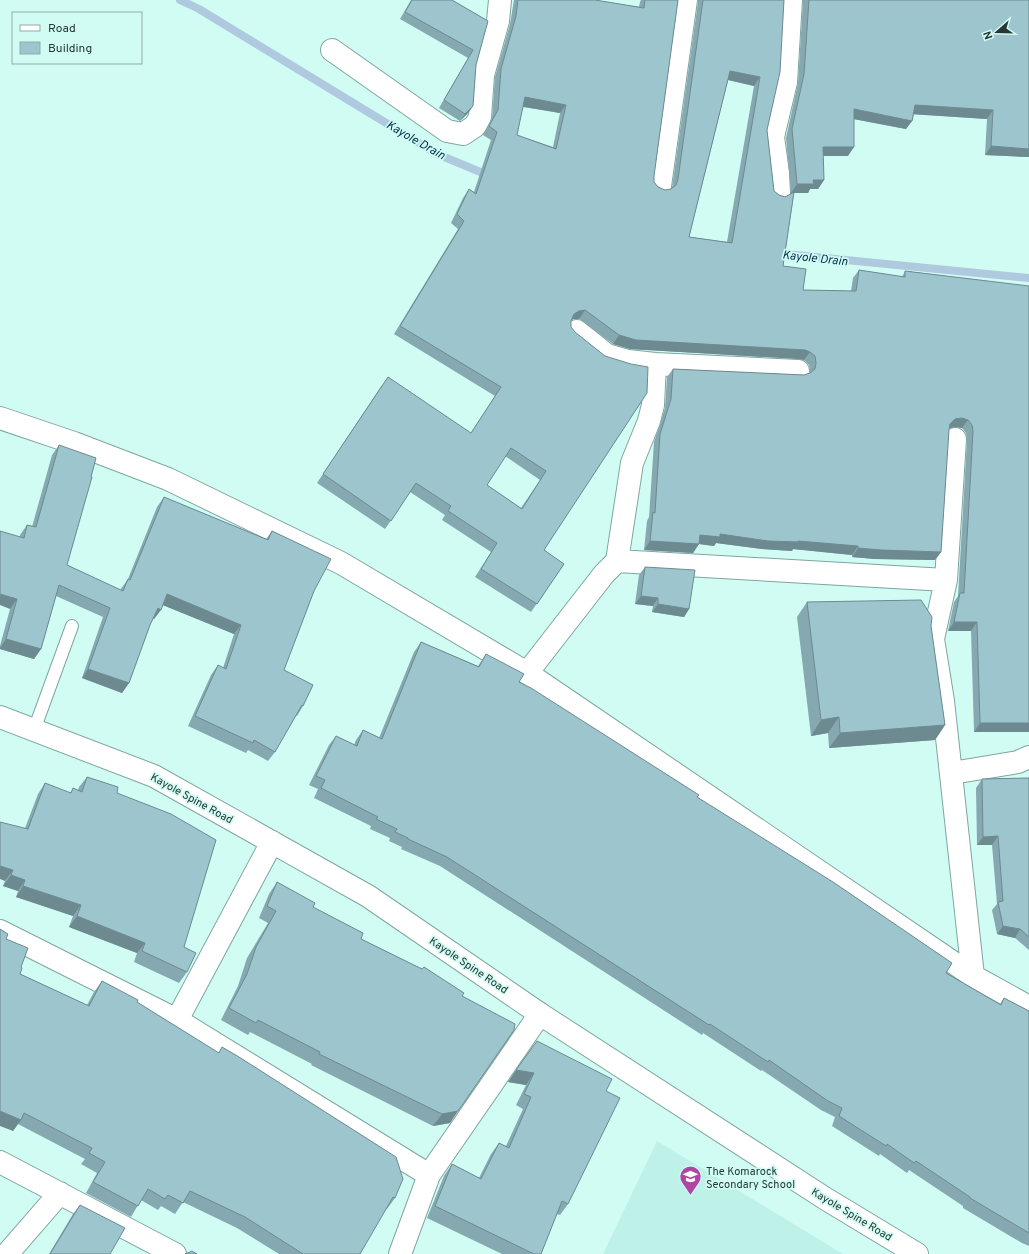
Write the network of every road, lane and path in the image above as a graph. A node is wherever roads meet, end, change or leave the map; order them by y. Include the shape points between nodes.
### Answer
1 (500, 0) edge
2 (686, 0) edge
3 (791, 0) edge
4 (332, 50) dead end
5 (660, 186) edge
6 (779, 193) edge
7 (577, 331) dead end
8 (655, 364) junction
9 (798, 371) dead end
10 (0, 418) edge
11 (955, 439) dead end
12 (616, 561) junction
13 (946, 580) junction
14 (72, 626) dead end
15 (527, 673) junction
16 (0, 717) edge
17 (34, 730) junction
18 (1029, 757) edge
19 (952, 774) junction
20 (272, 842) junction
21 (0, 931) edge
22 (973, 976) junction
23 (1029, 1007) edge
24 (540, 1014) junction
25 (177, 1020) junction
26 (0, 1162) edge
27 (429, 1175) junction
28 (60, 1193) junction
29 (7, 1254) edge
30 (175, 1254) edge
31 (400, 1254) edge
32 (917, 1254) edge

1 - 4 street via 498,21 484,75 480,117 475,126 463,134 447,130
2 - 5 street
3 - 6 street via 786,82 773,137
7 - 8 street via 607,355 628,361
8 - 9 street
8 - 12 street via 653,405 632,463
10 - 15 street via 168,479 341,563
11 - 13 street
12 - 13 street
12 - 15 street
13 - 19 street via 933,639
14 - 17 lane
15 - 22 street
16 - 17 street, Kayole Spine Road
17 - 20 street, Kayole Spine Road via 154,776
18 - 19 street via 1018,762
19 - 22 street
20 - 24 street, Kayole Spine Road via 368,896
20 - 25 street
21 - 25 street
22 - 23 street
24 - 27 street
24 - 32 street, Kayole Spine Road via 826,1199
25 - 27 street
26 - 28 street
27 - 31 street
28 - 29 street
28 - 30 street

